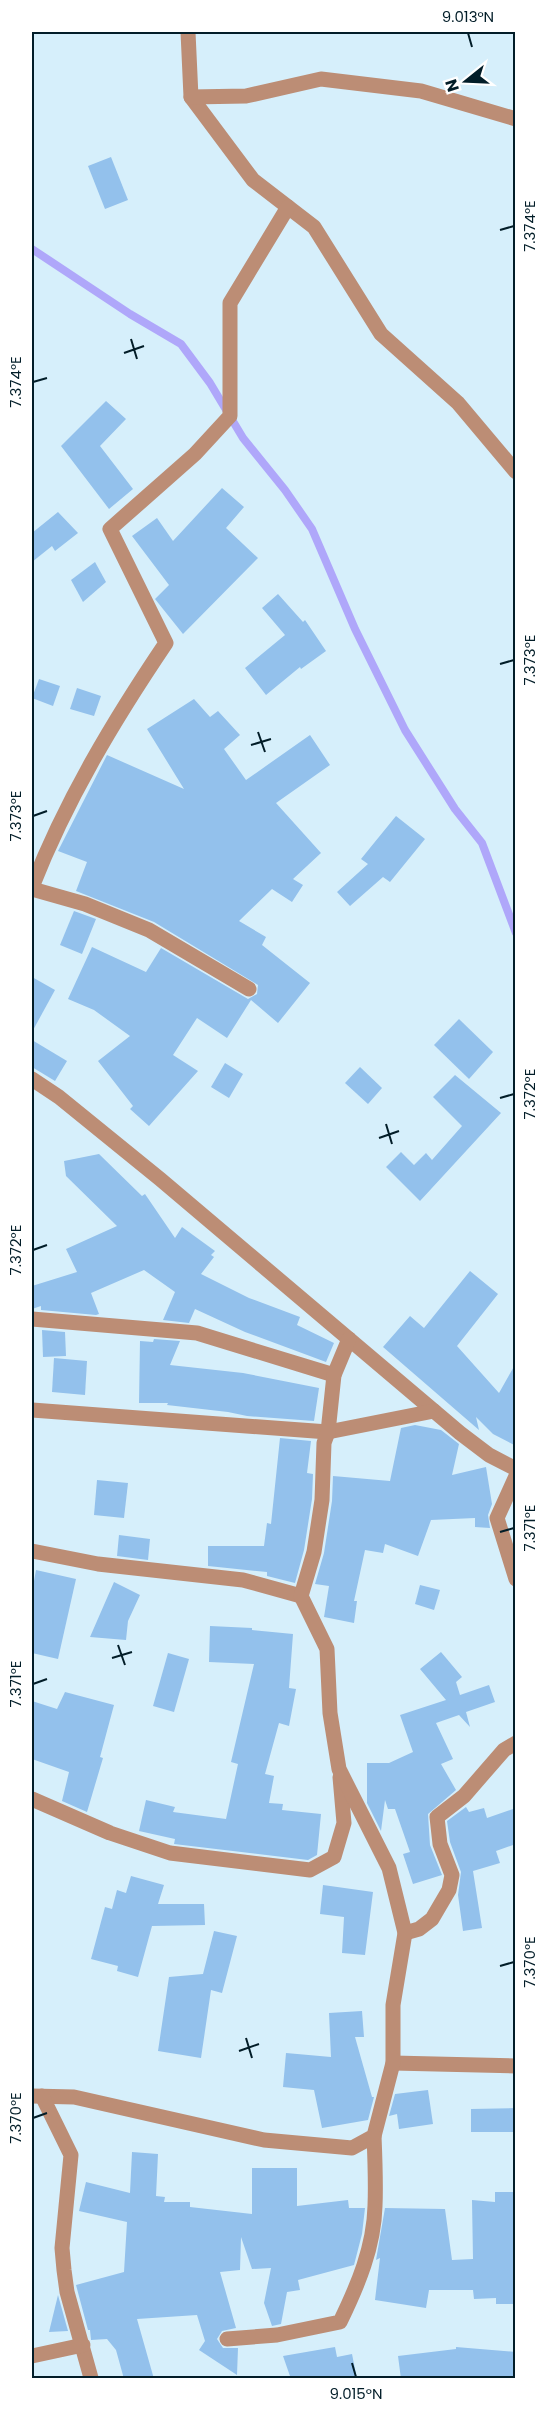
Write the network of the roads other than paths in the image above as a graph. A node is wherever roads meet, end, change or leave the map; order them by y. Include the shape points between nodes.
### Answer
1 (188, 32) edge
2 (191, 97) junction
3 (516, 119) edge
4 (288, 207) junction
5 (516, 472) edge
6 (32, 888) edge
7 (249, 989) dead end
8 (32, 1079) edge
9 (32, 1318) edge
10 (349, 1339) junction
11 (334, 1375) junction
12 (32, 1410) edge
13 (434, 1411) junction
14 (328, 1432) junction
15 (516, 1469) edge
16 (516, 1476) edge
17 (32, 1551) edge
18 (516, 1579) edge
19 (301, 1596) junction
20 (516, 1743) edge
21 (339, 1768) junction
22 (32, 1799) edge
23 (405, 1933) junction
24 (393, 2063) junction
25 (516, 2066) edge
26 (37, 2096) edge
27 (374, 2136) junction
28 (227, 2339) dead end
29 (83, 2345) junction
30 (32, 2356) edge
31 (91, 2379) edge

1 - 2 street
2 - 3 street via 246,96 321,80 421,91
2 - 4 street via 253,180
4 - 5 street via 314,227 381,334 458,403
4 - 6 street via 230,303 230,416 195,454 110,529 166,643 88,768 48,845
6 - 7 street via 149,930
8 - 10 street via 151,1172
9 - 11 street via 197,1333
10 - 11 street
10 - 13 street
11 - 14 street
12 - 14 street
13 - 14 street
13 - 15 street via 489,1455
14 - 19 street via 314,1552
16 - 18 street via 497,1518
17 - 19 street via 98,1564 243,1580
19 - 21 street via 327,1649 330,1713
20 - 23 street via 504,1750 464,1796 437,1817 440,1844 452,1875 449,1890 432,1919
21 - 22 street via 344,1823 334,1857 310,1870 170,1853 110,1833
21 - 23 street via 389,1868
23 - 24 street via 393,2005
24 - 25 street
24 - 27 street
26 - 27 street via 74,2097 264,2140 352,2148
26 - 29 street via 71,2155 62,2248 68,2292
27 - 28 street via 375,2208 370,2246 340,2322 277,2335
29 - 30 street
29 - 31 street

